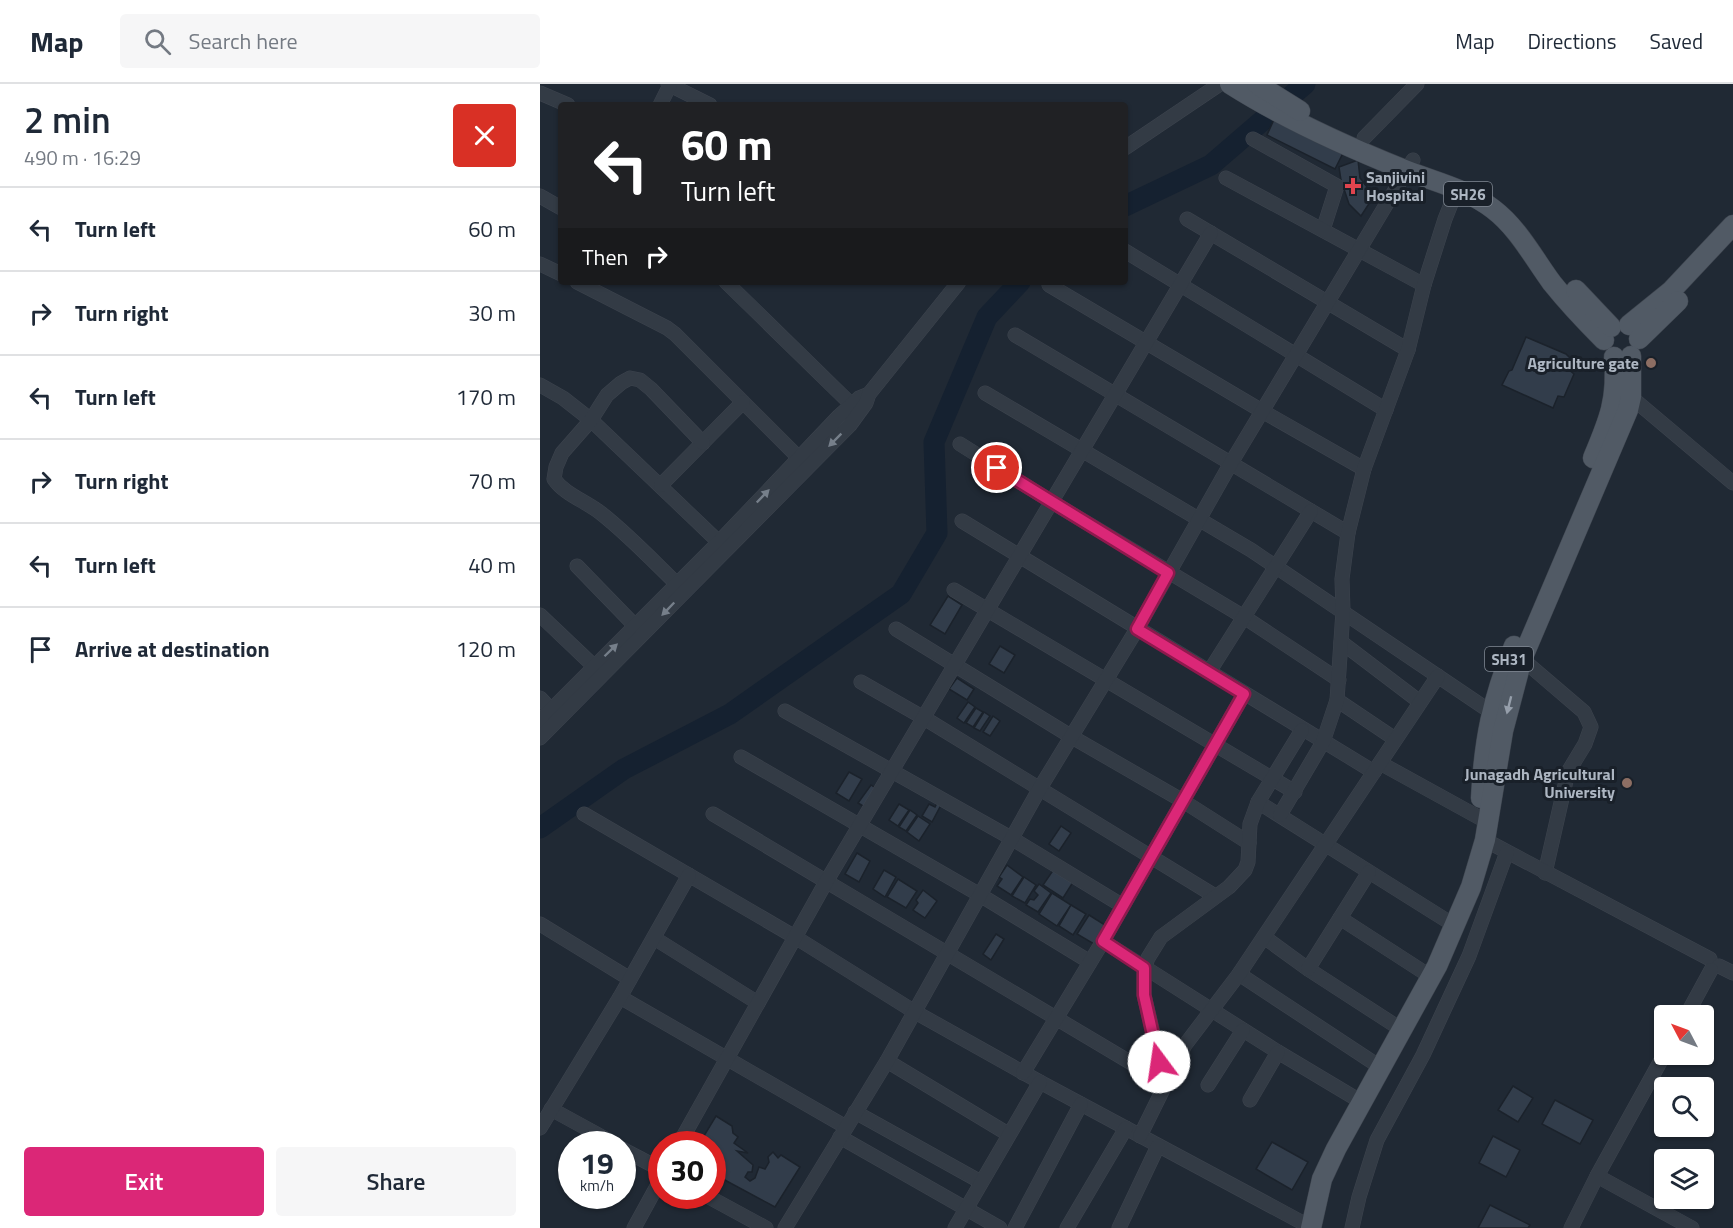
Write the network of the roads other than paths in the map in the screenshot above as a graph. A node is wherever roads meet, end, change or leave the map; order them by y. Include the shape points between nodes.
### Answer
1 (669, 84) edge
2 (1220, 84) edge
3 (1417, 84) edge
4 (1253, 89) edge
5 (540, 93) edge
6 (561, 102) edge
7 (661, 102) edge
8 (704, 102) edge
9 (1288, 112) junction
10 (1364, 138) junction
11 (1253, 139) dead end
12 (1128, 146) edge
13 (1409, 165) junction
14 (1226, 178) dead end
15 (1457, 189) junction
16 (1479, 192) junction
17 (540, 196) edge
18 (558, 206) edge
19 (1188, 219) dead end
20 (1733, 225) edge
21 (1323, 230) junction
22 (1211, 233) junction
23 (1733, 238) edge
24 (1360, 249) junction
25 (1128, 253) edge
26 (540, 264) edge
27 (558, 273) edge
28 (583, 285) edge
29 (729, 285) edge
30 (957, 285) edge
31 (1049, 285) dead end
32 (1424, 285) junction
33 (1180, 286) junction
34 (1329, 302) junction
35 (1015, 335) dead end
36 (1621, 341) junction
37 (1147, 342) junction
38 (1408, 350) junction
39 (1296, 356) junction
40 (540, 385) edge
41 (985, 393) dead end
42 (1115, 395) junction
43 (1631, 397) junction
44 (743, 402) junction
45 (855, 409) junction
46 (1386, 410) junction
47 (1262, 411) junction
48 (591, 420) junction
49 (703, 442) junction
50 (960, 444) dead end
51 (1083, 449) junction
52 (803, 463) junction
53 (1231, 463) junction
54 (1364, 469) junction
55 (1733, 483) edge
56 (661, 485) junction
57 (1052, 502) junction
58 (1311, 511) junction
59 (1199, 519) junction
60 (962, 521) dead end
61 (1348, 533) junction
62 (722, 546) junction
63 (1019, 557) junction
64 (576, 566) dead end
65 (1277, 566) junction
66 (1168, 573) junction
67 (681, 588) junction
68 (954, 590) dead end
69 (987, 611) junction
70 (1343, 611) junction
71 (540, 615) edge
72 (1244, 617) junction
73 (896, 629) dead end
74 (1137, 629) junction
75 (639, 630) junction
76 (1341, 642) junction
77 (1522, 658) junction
78 (956, 664) junction
79 (599, 670) junction
80 (1209, 672) junction
81 (1438, 675) junction
82 (1339, 680) junction
83 (1105, 681) junction
84 (861, 682) dead end
85 (1244, 694) junction
86 (540, 698) edge
87 (1337, 700) junction
88 (1420, 702) junction
89 (785, 711) dead end
90 (1491, 712) junction
91 (556, 714) junction
92 (924, 718) junction
93 (540, 721) edge
94 (1302, 730) junction
95 (1072, 736) junction
96 (540, 738) edge
97 (1395, 739) junction
98 (1323, 742) junction
99 (1215, 745) junction
100 (741, 757) dead end
101 (1377, 767) junction
102 (893, 771) junction
103 (1271, 778) junction
104 (1040, 788) junction
105 (1295, 792) junction
106 (1183, 801) junction
107 (1257, 802) junction
108 (584, 814) dead end
109 (712, 814) dead end
110 (1280, 815) junction
111 (1480, 818) junction
112 (861, 826) junction
113 (1011, 838) junction
114 (1485, 840) junction
115 (1249, 843) junction
116 (1325, 844) junction
117 (1507, 852) junction
118 (1152, 857) junction
119 (1369, 872) junction
120 (1545, 873) junction
121 (689, 875) junction
122 (826, 882) junction
123 (980, 895) junction
124 (1215, 896) junction
125 (1124, 906) junction
126 (1340, 918) junction
127 (1449, 922) junction
128 (540, 924) edge
129 (795, 937) junction
130 (1264, 937) junction
131 (654, 938) junction
132 (1103, 941) junction
133 (946, 954) junction
134 (1090, 962) junction
135 (1714, 965) junction
136 (1144, 968) junction
137 (1308, 969) junction
138 (1425, 973) junction
139 (1733, 973) edge
140 (1239, 974) junction
141 (630, 979) junction
142 (620, 997) junction
143 (758, 1003) junction
144 (1692, 1005) edge
145 (1210, 1010) junction
146 (915, 1012) junction
147 (1057, 1017) junction
148 (1396, 1026) junction
149 (1243, 1030) junction
150 (1278, 1052) junction
151 (727, 1058) junction
152 (887, 1061) junction
153 (1374, 1063) junction
154 (1658, 1065) edge
155 (1023, 1073) junction
156 (1040, 1082) junction
157 (1165, 1083) junction
158 (1208, 1085) dead end
159 (1355, 1098) junction
160 (1250, 1100) dead end
161 (1081, 1104) junction
162 (551, 1109) junction
163 (855, 1112) junction
164 (540, 1126) edge
165 (1126, 1128) junction
166 (591, 1131) edge
167 (686, 1131) edge
168 (843, 1132) junction
169 (1008, 1134) junction
170 (1140, 1136) junction
171 (1158, 1146) junction
172 (1597, 1176) junction
173 (981, 1182) junction
174 (648, 1202) edge
175 (726, 1206) edge
176 (966, 1209) junction
177 (1305, 1227) edge
178 (634, 1228) edge
179 (766, 1228) edge
180 (785, 1228) edge
181 (955, 1228) edge
182 (1000, 1228) edge
183 (1015, 1228) edge
184 (1067, 1228) edge
185 (1119, 1228) edge
186 (1352, 1228) edge
187 (1571, 1228) edge
188 (1692, 1228) edge

1 - 7 street
1 - 8 street
2 - 12 street
3 - 10 street
4 - 9 main road, SH26
5 - 6 street
9 - 10 main road, SH26
9 - 13 main road, SH26
10 - 13 main road, SH26
11 - 21 street via 1337,186
13 - 15 main road, SH26
13 - 16 main road, SH26
13 - 24 street
14 - 21 street
15 - 16 main road, SH26
15 - 32 street
16 - 36 main road, SH26 via 1510,225 1574,310
17 - 18 street
19 - 22 street
20 - 36 main road
21 - 24 street
22 - 33 street
22 - 34 street
23 - 36 main road via 1698,280
24 - 32 street
24 - 34 street
25 - 33 street
26 - 27 street
28 - 44 street via 667,328
29 - 45 street
30 - 45 street via 869,394 859,398
31 - 37 street
32 - 38 street
33 - 37 street
33 - 39 street
34 - 38 street
34 - 39 street
35 - 42 street
36 - 43 main road
36 - 90 main road, SH31 via 1609,418 1503,673
37 - 42 street
37 - 47 street
38 - 46 street
39 - 46 street
39 - 47 street
40 - 48 street
41 - 51 street
42 - 51 street
42 - 53 street
43 - 55 street
43 - 77 main road
44 - 49 street
44 - 52 street
45 - 52 street
46 - 54 street
47 - 53 street
47 - 54 street
48 - 49 street via 607,395 630,378 640,380
48 - 56 street
48 - 67 street via 562,453 554,479 561,489 588,503 618,527
49 - 56 street
50 - 57 street
51 - 57 street
51 - 59 street
52 - 62 street
53 - 58 street
53 - 59 street
54 - 61 street
56 - 62 street
57 - 63 street
57 - 66 street
58 - 61 street
58 - 65 street
59 - 65 street
59 - 66 street
60 - 63 street
61 - 70 street via 1342,579
62 - 67 street
63 - 69 street
63 - 74 street
64 - 75 street
65 - 70 street
65 - 72 street
66 - 72 street
66 - 74 street
67 - 75 street
68 - 69 street
69 - 78 street
69 - 83 street
70 - 76 street
70 - 81 street
71 - 79 street
72 - 80 street
72 - 82 street
73 - 78 street
74 - 80 street
74 - 83 street
75 - 79 street
76 - 82 street
76 - 88 street
77 -> 114 main road via 1503,731
77 - 120 street via 1584,712 1591,727 1568,772
78 - 92 street
78 - 95 street
79 - 91 street
80 - 85 street
81 - 88 street
81 - 90 street
82 - 87 street
83 - 95 street
83 - 99 street
84 - 92 street
85 - 94 street
85 - 99 street
86 - 91 street
87 - 97 street
87 - 98 street
88 - 97 street
89 - 102 street
90 - 111 main road, SH31 via 1483,758
91 - 93 street
91 - 96 street
92 - 102 street
92 - 104 street
94 - 98 street
94 - 103 street
95 - 104 street
95 - 106 street
97 - 101 street
98 - 101 street
98 - 105 street
99 - 103 street
99 - 106 street
100 - 112 street
101 - 111 street
101 - 116 street
102 - 112 street
102 - 113 street
103 - 105 street
103 - 107 street
104 - 113 street
104 - 118 street
105 - 110 street
106 - 115 street
106 - 118 street
107 - 110 street
107 - 115 street
108 - 121 street
109 - 122 street
110 - 116 street
111 - 127 main road, SH31
112 - 122 street
112 - 123 street
113 - 123 street
113 - 125 street
114 - 117 street
114 - 177 main road via 1437,966 1336,1149
115 - 124 street via 1245,870
116 - 119 street
116 - 130 street
117 - 120 street
117 - 186 street via 1469,956 1423,1055 1377,1140
118 - 124 street
118 - 125 street
119 - 126 street
119 - 127 street
120 - 135 street
121 - 129 street
121 - 131 street
122 - 129 street
122 - 133 street
123 - 133 street
123 - 134 street
124 - 136 street via 1161,937
125 - 132 street
126 - 137 street
126 - 138 street
127 - 138 main road, SH31
128 - 141 street
129 - 143 street
129 - 146 street
130 - 137 street
130 - 140 street
131 - 141 street
131 - 143 street
132 - 134 street
132 - 136 street
133 - 146 street
133 - 147 street
134 - 147 street
135 - 139 street
135 - 144 street
136 - 145 street
136 - 157 street via 1144,995
137 - 148 street
138 - 148 main road, SH31
140 - 145 street
140 - 153 street
141 - 142 street
142 - 151 street
142 - 162 street
143 - 151 street
145 - 149 street
145 - 157 street
146 - 152 street
146 - 155 street
147 - 155 street
147 - 157 street
148 - 153 main road, SH31
149 - 150 street
149 - 158 street
150 - 159 street
150 - 160 street
151 - 167 street
151 - 168 street
152 - 163 street
152 - 169 street
153 - 159 main road, SH31
154 - 172 street
155 - 156 street
156 - 161 street
156 - 169 street
157 - 170 street
159 - 177 main road, SH31 via 1322,1159 1308,1197
161 - 165 street
161 - 183 street
162 - 164 street
162 - 166 street
163 - 168 street
163 - 173 street
165 - 170 street
165 - 184 street
168 - 176 street
168 - 180 street
169 - 173 street
170 - 171 street
171 - 177 street
171 - 185 street
172 - 187 street
172 - 188 street
173 - 176 street
174 - 178 street
175 - 179 street
176 - 181 street
176 - 182 street

